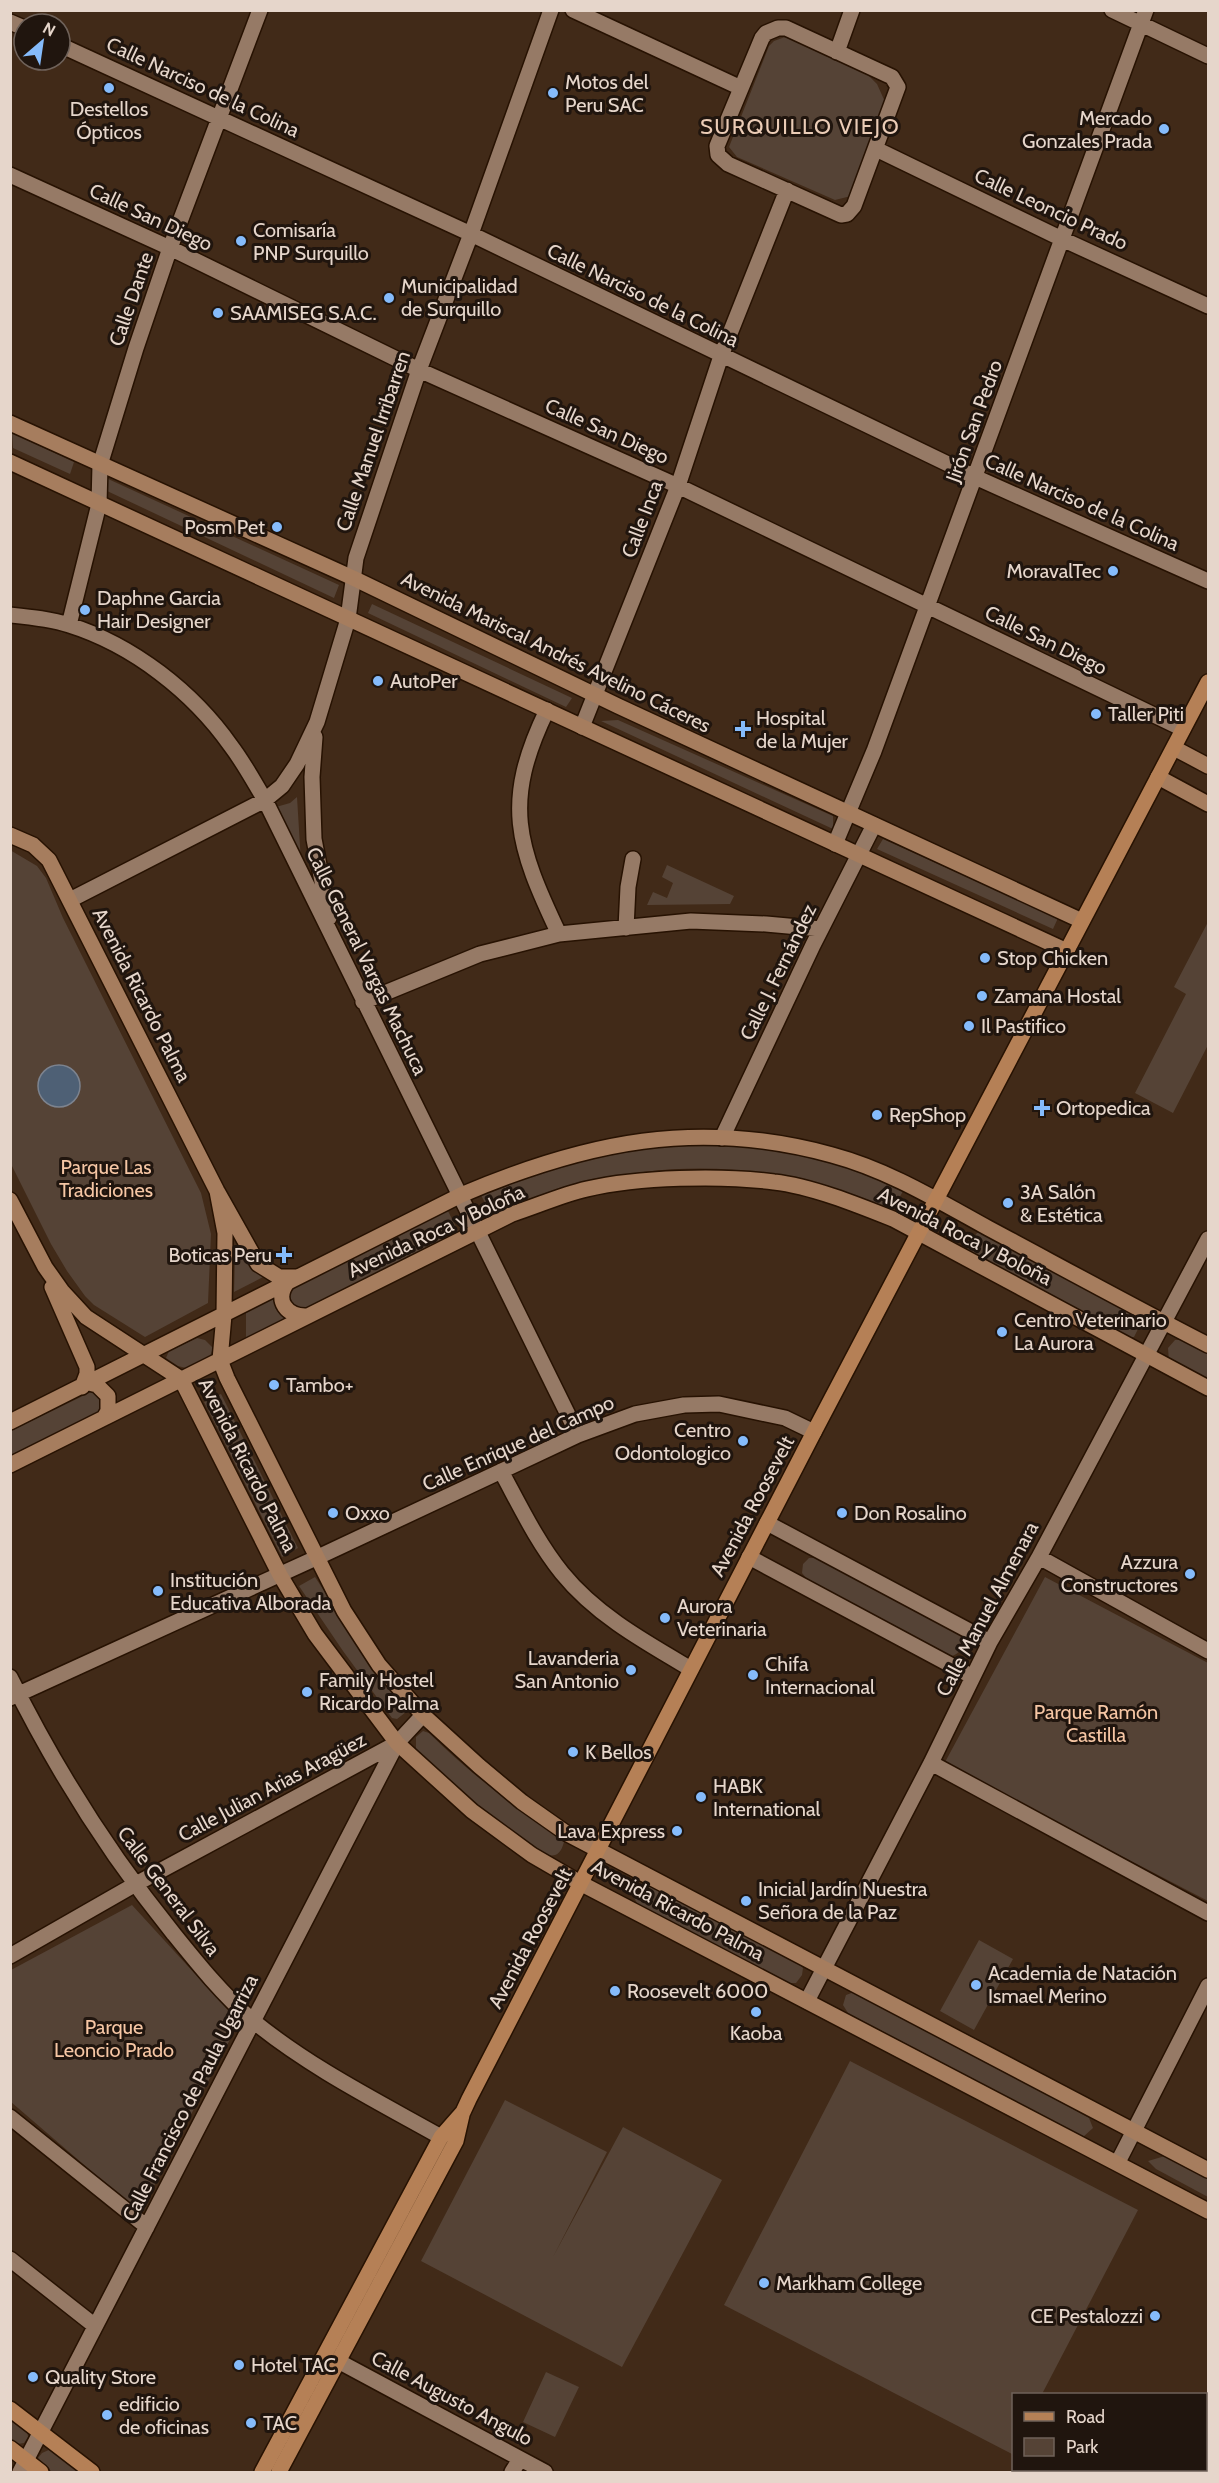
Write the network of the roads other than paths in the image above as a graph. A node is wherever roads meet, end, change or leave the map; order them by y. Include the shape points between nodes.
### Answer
1 (260, 10) edge
2 (551, 10) edge
3 (573, 10) edge
4 (852, 10) edge
5 (1112, 10) edge
6 (1144, 17) edge
7 (72, 50) edge
8 (837, 52) junction
9 (1209, 56) edge
10 (741, 88) junction
11 (221, 118) junction
12 (876, 149) junction
13 (10, 175) edge
14 (787, 190) junction
15 (471, 234) junction
16 (1062, 239) junction
17 (170, 249) junction
18 (1209, 306) edge
19 (721, 356) junction
20 (418, 370) junction
21 (10, 423) edge
22 (10, 462) edge
23 (100, 465) junction
24 (975, 477) junction
25 (678, 486) junction
26 (99, 504) junction
27 (353, 578) junction
28 (1209, 581) edge
29 (928, 606) junction
30 (10, 615) edge
31 (348, 619) junction
32 (69, 625) junction
33 (1209, 682) edge
34 (596, 695) junction
35 (547, 710) junction
36 (317, 722) junction
37 (582, 727) junction
38 (1183, 729) junction
39 (1174, 748) junction
40 (1209, 766) edge
41 (1158, 777) junction
42 (265, 800) junction
43 (1209, 804) edge
44 (848, 813) junction
45 (874, 825) junction
46 (10, 835) edge
47 (835, 844) junction
48 (860, 855) junction
49 (633, 859) dead end
50 (70, 900) junction
51 (1082, 921) junction
52 (795, 927) junction
53 (626, 928) junction
54 (821, 929) junction
55 (558, 934) junction
56 (333, 939) junction
57 (813, 945) junction
58 (1067, 951) junction
59 (363, 1002) junction
60 (722, 1138) junction
61 (217, 1191) junction
62 (461, 1195) junction
63 (938, 1199) junction
64 (10, 1200) edge
65 (478, 1230) junction
66 (920, 1233) junction
67 (1209, 1239) edge
68 (45, 1267) junction
69 (293, 1280) junction
70 (224, 1315) junction
71 (307, 1316) junction
72 (1163, 1322) junction
73 (1209, 1345) edge
74 (1146, 1354) junction
75 (143, 1356) junction
76 (220, 1360) junction
77 (181, 1379) junction
78 (85, 1385) junction
79 (1209, 1388) edge
80 (104, 1418) junction
81 (10, 1422) edge
82 (814, 1432) junction
83 (578, 1435) junction
84 (10, 1465) edge
85 (501, 1471) junction
86 (767, 1523) junction
87 (749, 1557) junction
88 (1039, 1557) junction
89 (316, 1558) junction
90 (280, 1575) junction
91 (990, 1642) junction
92 (1209, 1651) edge
93 (691, 1669) junction
94 (10, 1677) edge
95 (974, 1677) junction
96 (15, 1696) edge
97 (423, 1715) junction
98 (397, 1743) junction
99 (931, 1763) junction
100 (599, 1851) junction
101 (582, 1884) junction
102 (134, 1885) junction
103 (1209, 1912) edge
104 (10, 1956) edge
105 (824, 1968) junction
106 (1209, 1986) edge
107 (807, 2001) junction
108 (253, 2021) junction
109 (463, 2112) junction
110 (10, 2117) edge
111 (1134, 2130) junction
112 (441, 2138) junction
113 (1118, 2162) junction
114 (1209, 2170) edge
115 (1209, 2211) edge
116 (147, 2227) junction
117 (10, 2259) edge
118 (95, 2326) junction
119 (338, 2361) junction
120 (10, 2409) edge
121 (40, 2433) junction
122 (10, 2448) edge
123 (23, 2466) edge
124 (516, 2466) edge
125 (41, 2472) edge
126 (92, 2472) edge
127 (262, 2472) edge
128 (279, 2472) edge
129 (545, 2472) edge

1 - 11 street, Calle Dante
2 - 15 street, Calle Manuel Irribarren
3 - 10 street
4 - 8 street
5 - 6 street
6 - 9 street
6 - 16 street, Jirón San Pedro
7 - 11 street, Calle Narciso de la Colina
8 - 10 street via 786,28 772,30 762,38
8 - 12 street via 896,82
10 - 14 street via 717,146 718,155 728,164
11 - 15 street, Calle Narciso de la Colina
11 - 17 street, Calle Dante
12 - 14 street via 854,207 847,214 841,215
12 - 16 street, Calle Leoncio Prado
13 - 17 street, Calle San Diego
14 - 19 street, Calle Inca
15 - 19 street, Calle Narciso de la Colina
15 - 20 street, Calle Manuel Irribarren
16 - 18 street, Calle Leoncio Prado
16 - 24 street, Jirón San Pedro
17 - 20 street, Calle San Diego
17 - 23 street, Calle Dante
19 - 24 street, Calle Narciso de la Colina
19 - 25 street, Calle Inca
20 - 25 street, Calle San Diego
20 - 27 street, Calle Manuel Irribarren via 356,558
21 - 23 main road, Avenida Mariscal Andrés Avelino Cáceres
22 - 26 main road
23 - 26 street, Calle Dante
23 - 27 main road, Avenida Mariscal Andrés Avelino Cáceres
24 - 28 street, Calle Narciso de la Colina
24 - 29 street, Jirón San Pedro
25 - 29 street, Calle San Diego
25 - 34 street, Calle Inca
26 - 31 main road
26 - 32 street, Calle Dante
27 - 31 street, Calle Manuel Irribarren
27 - 34 main road, Avenida Mariscal Andrés Avelino Cáceres
29 - 38 street, Calle San Diego
29 - 44 street, Jirón San Pedro
30 - 32 street, Calle General Vargas Machuca
31 - 35 main road
31 - 36 street, Calle Manuel Irribarren
32 - 42 street, Calle General Vargas Machuca via 107,641 178,686 232,747
33 - 38 main road, Avenida Roosevelt
34 - 37 street, Calle Inca
34 - 44 main road, Avenida Mariscal Andrés Avelino Cáceres
35 - 37 main road
35 - 55 street via 521,777 519,820 524,853
36 - 42 street, Calle Manuel Irribarren via 297,764 282,786
36 - 56 street, Calle Manuel Irribarren via 312,777 314,839
37 - 47 main road
38 - 39 main road, Avenida Roosevelt
39 - 40 main road
39 - 41 main road, Avenida Roosevelt
41 - 43 main road
41 - 51 main road, Avenida Roosevelt
42 - 50 street, Calle Manuel Irribarren
42 - 56 street, Calle General Vargas Machuca
44 - 45 main road, Avenida Mariscal Andrés Avelino Cáceres
44 - 47 street, Jirón San Pedro
45 - 48 street, Calle J. Fernández
45 - 51 main road, Avenida Mariscal Andrés Avelino Cáceres
46 - 50 main road, Avenida Ricardo Palma via 33,845 50,860
47 - 48 main road
48 - 54 street, Calle J. Fernández
48 - 58 main road
49 - 53 street
50 - 61 main road, Avenida Ricardo Palma
51 - 58 main road, Avenida Roosevelt
52 - 53 street via 691,921
52 - 54 street
52 - 57 street
53 - 55 street
54 - 57 street, Calle J. Fernández
55 - 59 street via 480,954
56 - 59 street, Calle General Vargas Machuca
57 - 60 street, Calle J. Fernández
58 - 63 main road, Avenida Roosevelt
59 - 62 street, Calle General Vargas Machuca
60 - 62 main road, Avenida Roca y Boloña via 622,1143 515,1172
60 - 63 main road, Avenida Roca y Boloña via 784,1144 831,1155 869,1167
61 - 69 main road, Avenida Ricardo Palma via 258,1264
61 - 70 main road, Avenida Ricardo Palma via 225,1233
62 - 65 street, Calle General Vargas Machuca
62 - 69 main road, Avenida Roca y Boloña
63 - 66 main road, Avenida Roosevelt
63 - 72 main road, Avenida Roca y Boloña
64 - 68 main road, Avenida Ricardo Palma
65 - 66 main road, Avenida Roca y Boloña via 512,1214 587,1189 652,1181 724,1179 776,1182 804,1189 860,1206
65 - 71 main road, Avenida Roca y Boloña
65 - 83 street, Calle General Vargas Machuca
66 - 74 main road, Avenida Roca y Boloña
66 - 82 main road, Avenida Roosevelt
67 - 72 street, Calle Manuel Almenara
68 - 75 main road, Avenida Ricardo Palma via 86,1317
68 - 78 main road, Avenida Ricardo Palma via 87,1367
69 - 70 main road, Avenida Roca y Boloña
69 - 71 main road via 282,1290 284,1307 298,1317
70 - 75 main road, Avenida Roca y Boloña
70 - 76 main road, Avenida Ricardo Palma
71 - 76 main road, Avenida Roca y Boloña
72 - 73 main road, Avenida Roca y Boloña
72 - 74 street, Calle Manuel Almenara
74 - 79 main road, Avenida Roca y Boloña
74 - 88 street, Calle Manuel Almenara
75 - 77 main road, Avenida Ricardo Palma
75 - 78 main road, Avenida Roca y Boloña
76 - 77 main road, Avenida Roca y Boloña
76 - 89 main road, Avenida Ricardo Palma
77 - 80 main road, Avenida Roca y Boloña
77 - 90 main road, Avenida Ricardo Palma
78 - 80 main road via 97,1385 108,1396
78 - 81 main road, Avenida Roca y Boloña
80 - 84 main road, Avenida Roca y Boloña
82 - 83 street, Calle Enrique del Campo via 785,1418 719,1404 684,1405 635,1414
82 - 86 main road, Avenida Roosevelt
83 - 85 street, Calle Enrique del Campo
85 - 89 street, Calle Enrique del Campo
85 - 93 street via 563,1575 596,1607 634,1635
86 - 87 main road, Avenida Roosevelt
86 - 91 street
87 - 93 main road, Avenida Roosevelt
87 - 95 street
88 - 91 street, Calle Manuel Almenara
88 - 92 street
89 - 90 street, Calle Enrique del Campo
89 - 97 main road, Avenida Ricardo Palma via 379,1665
90 - 96 street, Calle Enrique del Campo
90 - 98 main road, Avenida Ricardo Palma via 315,1634
91 - 95 street, Calle Manuel Almenara
93 - 100 main road, Avenida Roosevelt
94 - 96 street, Calle General Silva
95 - 99 street, Calle Manuel Almenara
96 - 102 street, Calle General Silva
97 - 98 street
97 - 100 main road, Avenida Ricardo Palma via 522,1802
98 - 101 main road, Avenida Ricardo Palma via 472,1811 532,1855
98 - 102 street, Calle Julian Arias Aragüez
98 - 108 street, Calle Francisco de Paula Ugarriza
99 - 103 street
99 - 105 street, Calle Manuel Almenara
100 - 101 main road, Avenida Roosevelt
100 - 105 main road, Avenida Ricardo Palma
101 - 107 main road, Avenida Ricardo Palma
101 - 109 main road, Avenida Roosevelt
102 - 104 street, Calle Julian Arias Aragüez
102 - 108 street, Calle General Silva via 214,1985
105 - 107 street, Calle Manuel Almenara
105 - 111 main road, Avenida Ricardo Palma
106 - 111 street
107 - 113 main road, Avenida Ricardo Palma
108 - 112 street, Calle General Silva via 333,2076
108 - 116 street, Calle Francisco de Paula Ugarriza
109 - 112 main road
109 - 119 main road via 456,2140
110 - 116 street
111 - 113 street
111 - 114 main road, Avenida Ricardo Palma
112 - 127 main road
113 - 115 main road, Avenida Ricardo Palma
116 - 118 street, Calle Francisco de Paula Ugarriza
117 - 118 street
118 - 121 street, Calle Francisco de Paula Ugarriza
119 - 124 street, Calle Augusto Angulo
119 - 128 main road
120 - 121 main road
121 - 123 street, Calle Francisco de Paula Ugarriza
121 - 126 main road
122 - 123 main road
123 - 125 main road
124 - 129 street, Calle Augusto Angulo

